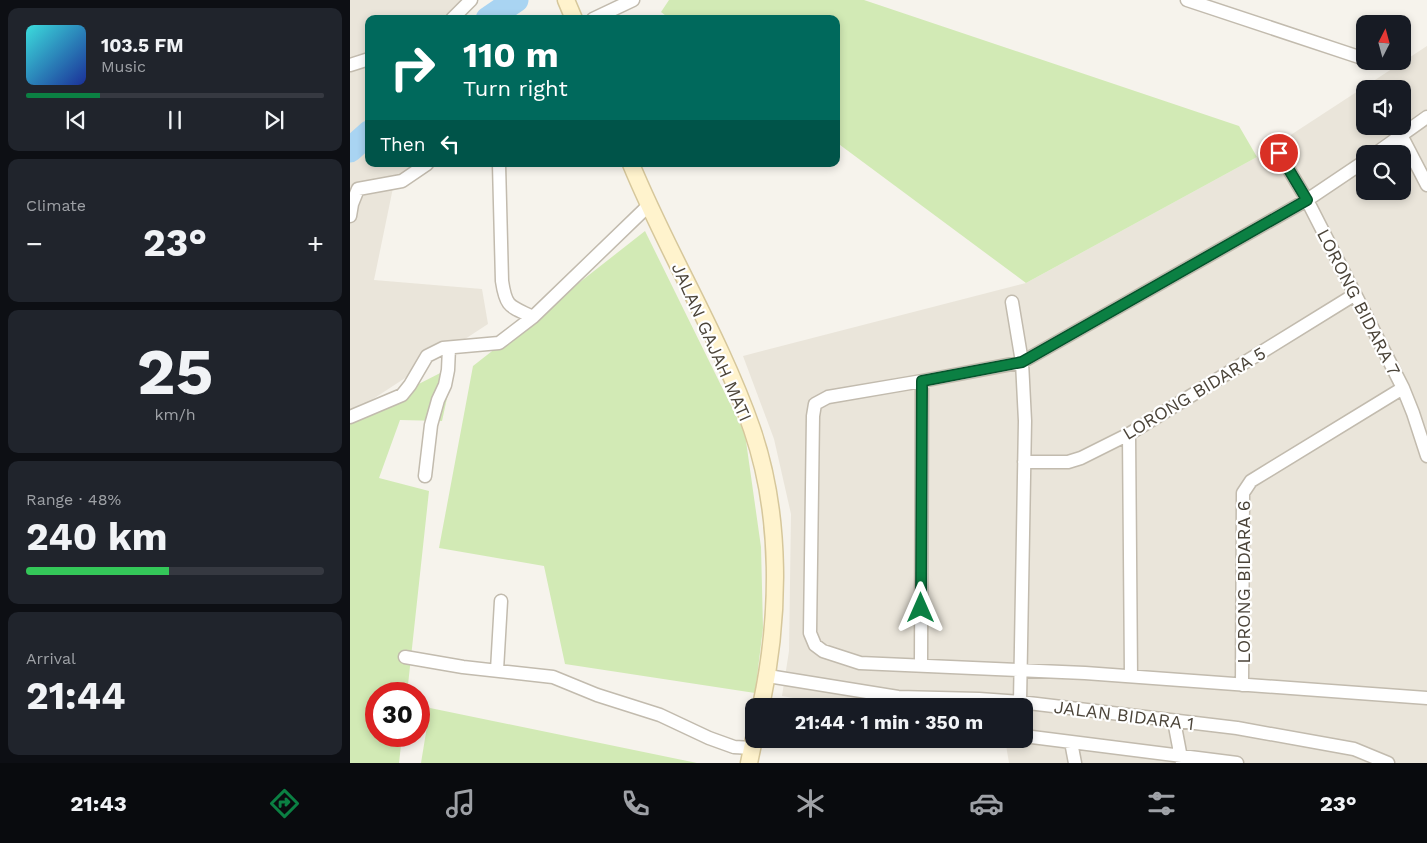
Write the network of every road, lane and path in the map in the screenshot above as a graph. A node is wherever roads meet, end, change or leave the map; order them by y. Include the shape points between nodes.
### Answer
1 (471, 0) edge
2 (566, 0) edge
3 (633, 0) edge
4 (1187, 0) edge
5 (456, 15) edge
6 (572, 15) edge
7 (601, 15) edge
8 (1356, 56) edge
9 (365, 59) edge
10 (350, 65) edge
11 (1427, 117) edge
12 (1411, 128) edge
13 (1401, 135) joint
14 (1387, 145) edge
15 (1279, 153) dead end
16 (423, 167) edge
17 (499, 167) edge
18 (632, 167) edge
19 (1356, 167) edge
20 (1427, 186) edge
21 (1307, 200) junction
22 (648, 206) junction
23 (350, 216) edge
24 (1354, 294) junction
25 (1012, 302) dead end
26 (533, 316) junction
27 (450, 348) junction
28 (1022, 362) junction
29 (922, 381) junction
30 (1403, 388) junction
31 (350, 417) edge
32 (1129, 434) junction
33 (1427, 456) edge
34 (1024, 462) junction
35 (426, 476) dead end
36 (501, 601) dead end
37 (405, 657) dead end
38 (921, 665) junction
39 (1021, 669) junction
40 (497, 670) junction
41 (768, 676) junction
42 (1131, 676) junction
43 (1242, 684) junction
44 (763, 698) edge
45 (938, 698) edge
46 (1020, 698) edge
47 (1427, 698) edge
48 (1033, 704) edge
49 (1174, 721) junction
50 (1033, 737) edge
51 (1071, 742) junction
52 (752, 750) edge
53 (1181, 759) edge
54 (1075, 763) edge
55 (1237, 763) edge
56 (1388, 763) edge

1 - 5 street
2 - 6 main road
3 - 7 street
4 - 8 street
9 - 10 street
11 - 12 street
13 - 14 street
13 - 20 street
15 - 21 street, LORONG BIDARA 7
16 - 23 street via 402,181 358,189
17 - 26 street via 504,294 510,306
18 - 22 main road, JALAN GAJAH MATI
19 - 21 street
21 - 24 street, LORONG BIDARA 7
21 - 28 street
22 - 26 street
22 - 41 main road, JALAN GAJAH MATI via 728,369 762,465 772,524 775,573
24 - 30 street, LORONG BIDARA 7
24 - 32 street, LORONG BIDARA 5
25 - 28 street
26 - 27 street via 499,343
27 - 31 street via 427,356 402,394
27 - 35 street via 445,385 431,425
28 - 29 street
28 - 34 street
29 - 38 street
29 - 38 street via 828,397 815,404 810,633 815,645 823,652 860,663
30 - 33 street, LORONG BIDARA 7
30 - 43 street, LORONG BIDARA 6 via 1251,481 1243,493
32 - 34 street, LORONG BIDARA 5 via 1068,462
32 - 42 street
34 - 39 street
36 - 40 street
37 - 40 street
38 - 39 street
39 - 42 street
39 - 46 street
40 - 52 street via 553,677 660,715 709,738
41 - 44 main road, JALAN GAJAH MATI
41 - 45 street, JALAN BIDARA 1 via 898,697
42 - 43 street
43 - 47 street
48 - 49 street, JALAN BIDARA 1
49 - 53 street
49 - 56 street, JALAN BIDARA 1 via 1238,728 1354,749
50 - 51 street
51 - 53 street
51 - 54 street
53 - 55 street

